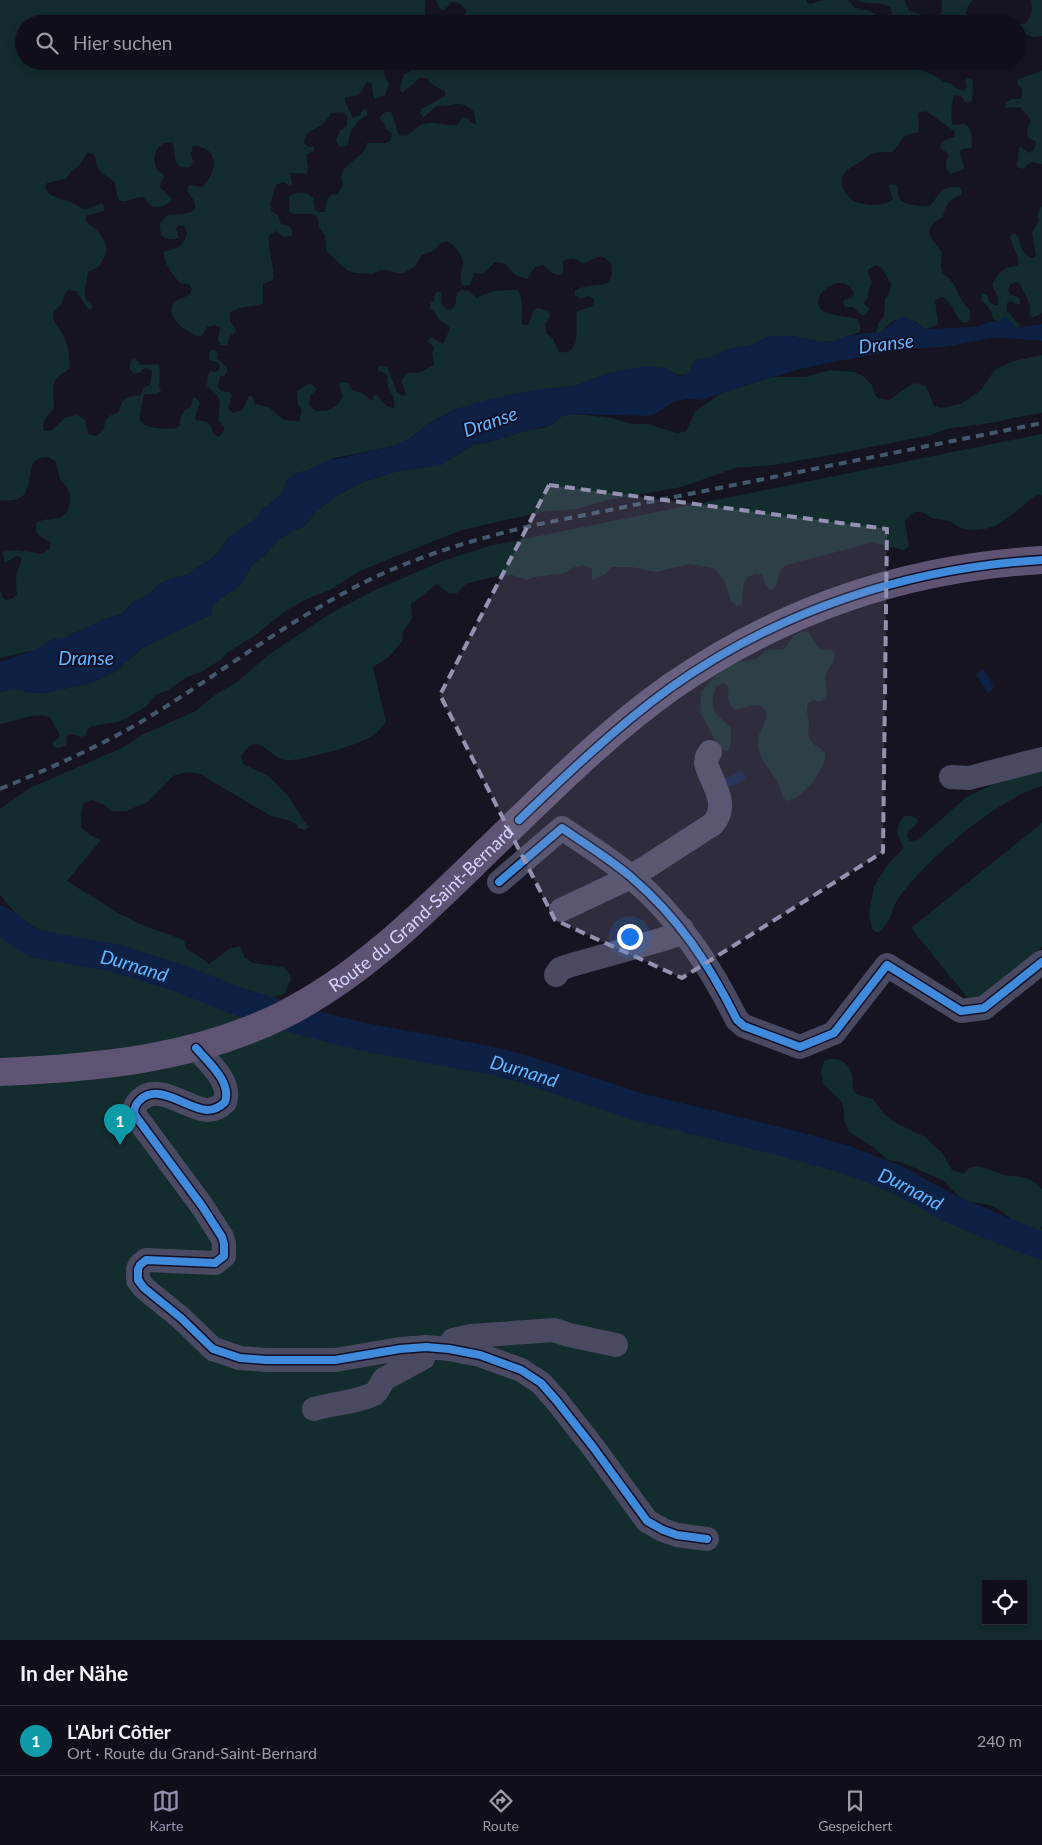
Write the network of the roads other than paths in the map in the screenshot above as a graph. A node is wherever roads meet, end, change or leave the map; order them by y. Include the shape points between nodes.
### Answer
1 (1042, 552) edge
2 (1042, 560) edge
3 (986, 565) junction
4 (710, 752) dead end
5 (1042, 759) edge
6 (951, 777) dead end
7 (631, 877) junction
8 (499, 882) dead end
9 (561, 910) dead end
10 (681, 927) junction
11 (1042, 962) edge
12 (556, 974) dead end
13 (196, 1048) junction
14 (0, 1072) edge
15 (616, 1344) dead end
16 (436, 1348) junction
17 (314, 1409) dead end
18 (707, 1539) dead end

1 - 3 main road, Route du Grand-Saint-Bernard
2 - 3 main road, Route du Grand-Saint-Bernard
3 - 13 main road, Route du Grand-Saint-Bernard via 903,581 838,599 763,632 699,669 671,687 600,744 366,962 316,997 281,1016
4 - 7 street via 706,763 720,800 720,816 713,824
5 - 6 street via 969,778
7 - 8 street via 562,828
7 - 9 street
7 - 10 street
10 - 11 street via 706,961 737,1020 744,1026 800,1047 834,1033 887,965 961,1011 984,1008
10 - 12 street via 676,935 568,966
13 - 14 main road, Route du Grand-Saint-Bernard via 145,1060
13 - 16 street via 224,1083 225,1102 209,1110 170,1097 148,1095 137,1103 134,1114 222,1237 224,1256 215,1263 143,1261 138,1280 144,1288 213,1349 240,1358 335,1360 400,1349
15 - 16 street via 554,1330 471,1336
16 - 17 street via 384,1379 374,1394
16 - 18 street via 497,1360 533,1377 582,1432 647,1521 677,1536

